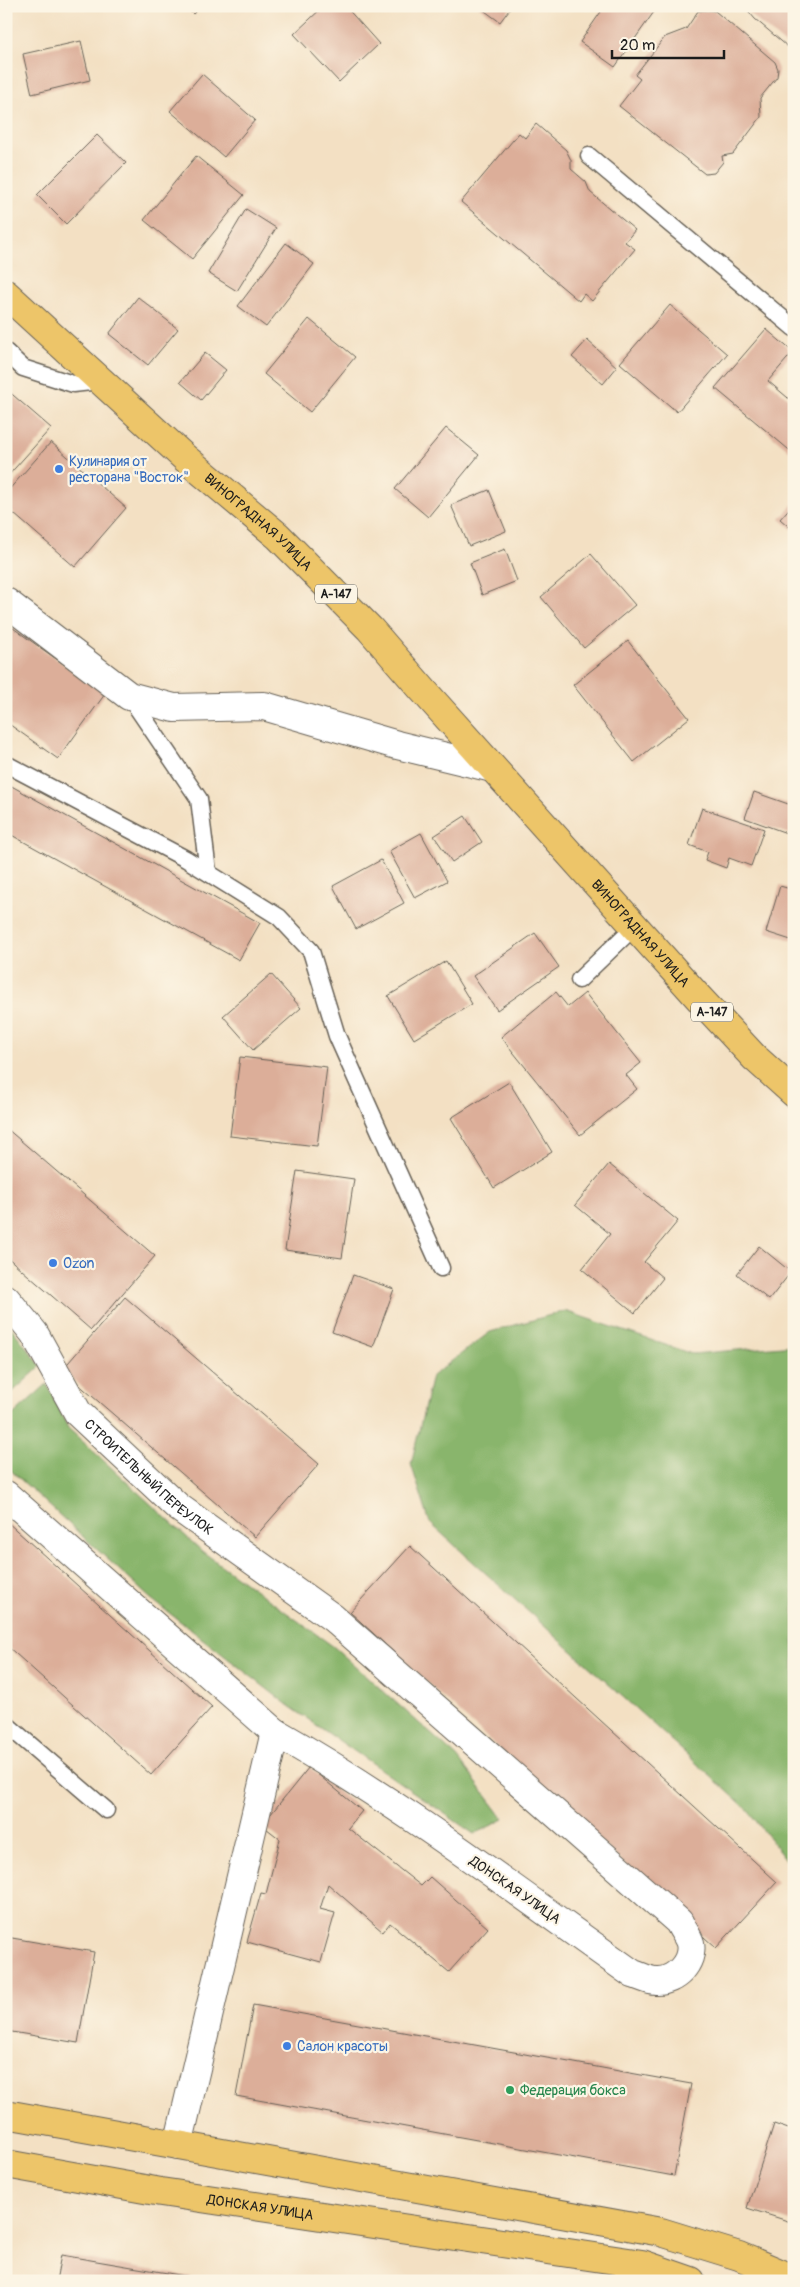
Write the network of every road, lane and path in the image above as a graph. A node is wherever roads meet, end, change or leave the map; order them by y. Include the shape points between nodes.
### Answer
1 (589, 156) dead end
2 (6, 294) edge
3 (794, 328) edge
4 (6, 352) edge
5 (100, 381) junction
6 (6, 602) edge
7 (129, 696) junction
8 (6, 764) edge
9 (492, 768) junction
10 (208, 872) junction
11 (635, 926) junction
12 (578, 980) dead end
13 (794, 1094) edge
14 (441, 1268) dead end
15 (6, 1299) edge
16 (6, 1495) edge
17 (333, 1618) joint
18 (6, 1724) edge
19 (275, 1732) junction
20 (106, 1810) dead end
21 (6, 2114) edge
22 (178, 2145) junction
23 (6, 2164) edge
24 (794, 2279) edge
25 (691, 2281) edge

1 - 3 lane
2 - 5 main road, ВИНОГРАДНАЯ УЛИЦА / А-147
4 - 5 lane via 23,368 72,384
5 - 9 main road, ВИНОГРАДНАЯ УЛИЦА / А-147 via 278,536 370,629
6 - 7 street
7 - 9 street via 174,708 264,706 396,746
7 - 10 lane via 199,799
8 - 10 lane
9 - 11 main road, ВИНОГРАДНАЯ УЛИЦА / А-147
10 - 14 lane via 279,917 311,951 337,1036
11 - 12 lane
11 - 13 main road, ВИНОГРАДНАЯ УЛИЦА / А-147 via 754,1056
15 - 17 street, СТРОИТЕЛЬНЫЙ ПЕРЕУЛОК via 34,1333 78,1413 178,1507
16 - 19 street
17 - 19 street, ДОНСКАЯ УЛИЦА via 679,1922 690,1942 690,1956 683,1969 672,1977 655,1981 634,1974 438,1836
18 - 20 lane
19 - 22 street
21 - 22 main road
22 - 24 main road via 661,2232 739,2256
23 - 25 main road, ДОНСКАЯ УЛИЦА via 161,2192 642,2264

